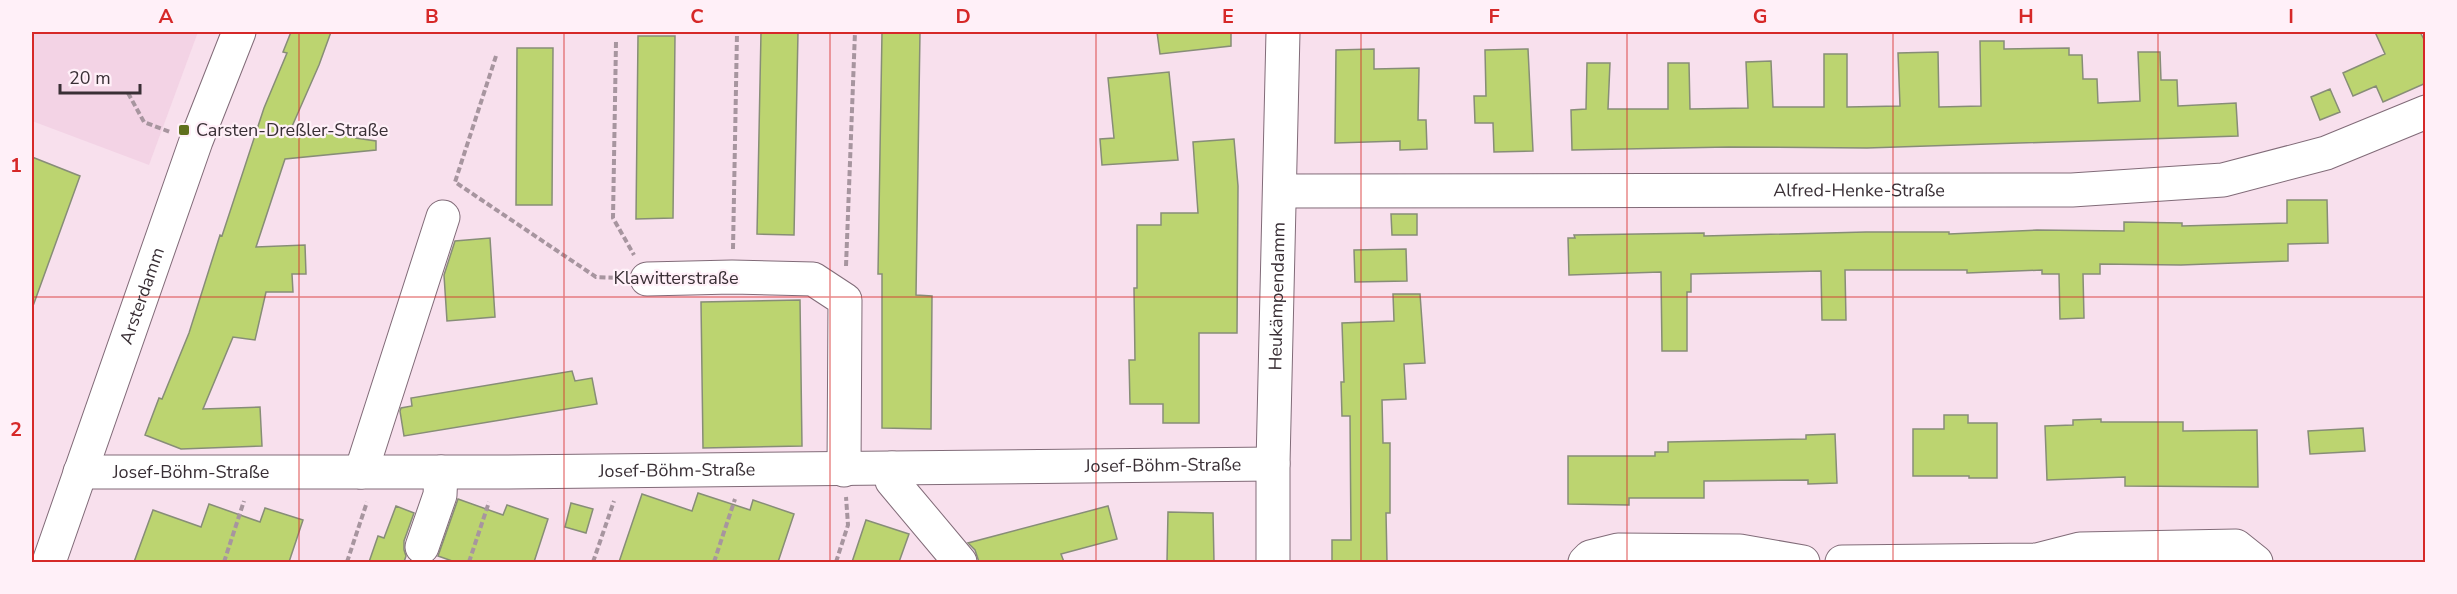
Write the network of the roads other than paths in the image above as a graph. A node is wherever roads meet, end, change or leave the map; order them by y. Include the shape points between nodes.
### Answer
1 (239, 32) edge
2 (1283, 32) edge
3 (2426, 112) edge
4 (1280, 191) junction
5 (443, 217) dead end
6 (647, 279) road end
7 (1273, 464) junction
8 (892, 468) junction
9 (844, 470) junction
10 (80, 472) junction
11 (369, 472) junction
12 (441, 472) junction
13 (422, 547) dead end
14 (49, 562) edge
15 (960, 562) edge
16 (1273, 562) edge
17 (1585, 562) edge
18 (1803, 562) edge
19 (1842, 562) edge
20 (2256, 562) edge

1 - 10 street, Arsterdamm via 196,141
2 - 4 street, Heukämpendamm
3 - 4 street, Alfred-Henke-Straße via 2326,153 2223,180 2072,190
4 - 7 street, Heukämpendamm
5 - 11 street
6 - 9 street, Klawitterstraße via 813,279 845,300
7 - 8 street, Josef-Böhm-Straße
7 - 16 street, Heukämpendamm
8 - 9 street, Josef-Böhm-Straße
8 - 15 street via 892,481
9 - 12 street, Josef-Böhm-Straße
10 - 11 street, Josef-Böhm-Straße
10 - 14 street, Arsterdamm
11 - 12 street, Josef-Böhm-Straße
12 - 13 street via 440,495
17 - 18 street via 1618,550 1740,550
19 - 20 street via 2037,560 2080,549 2236,546

